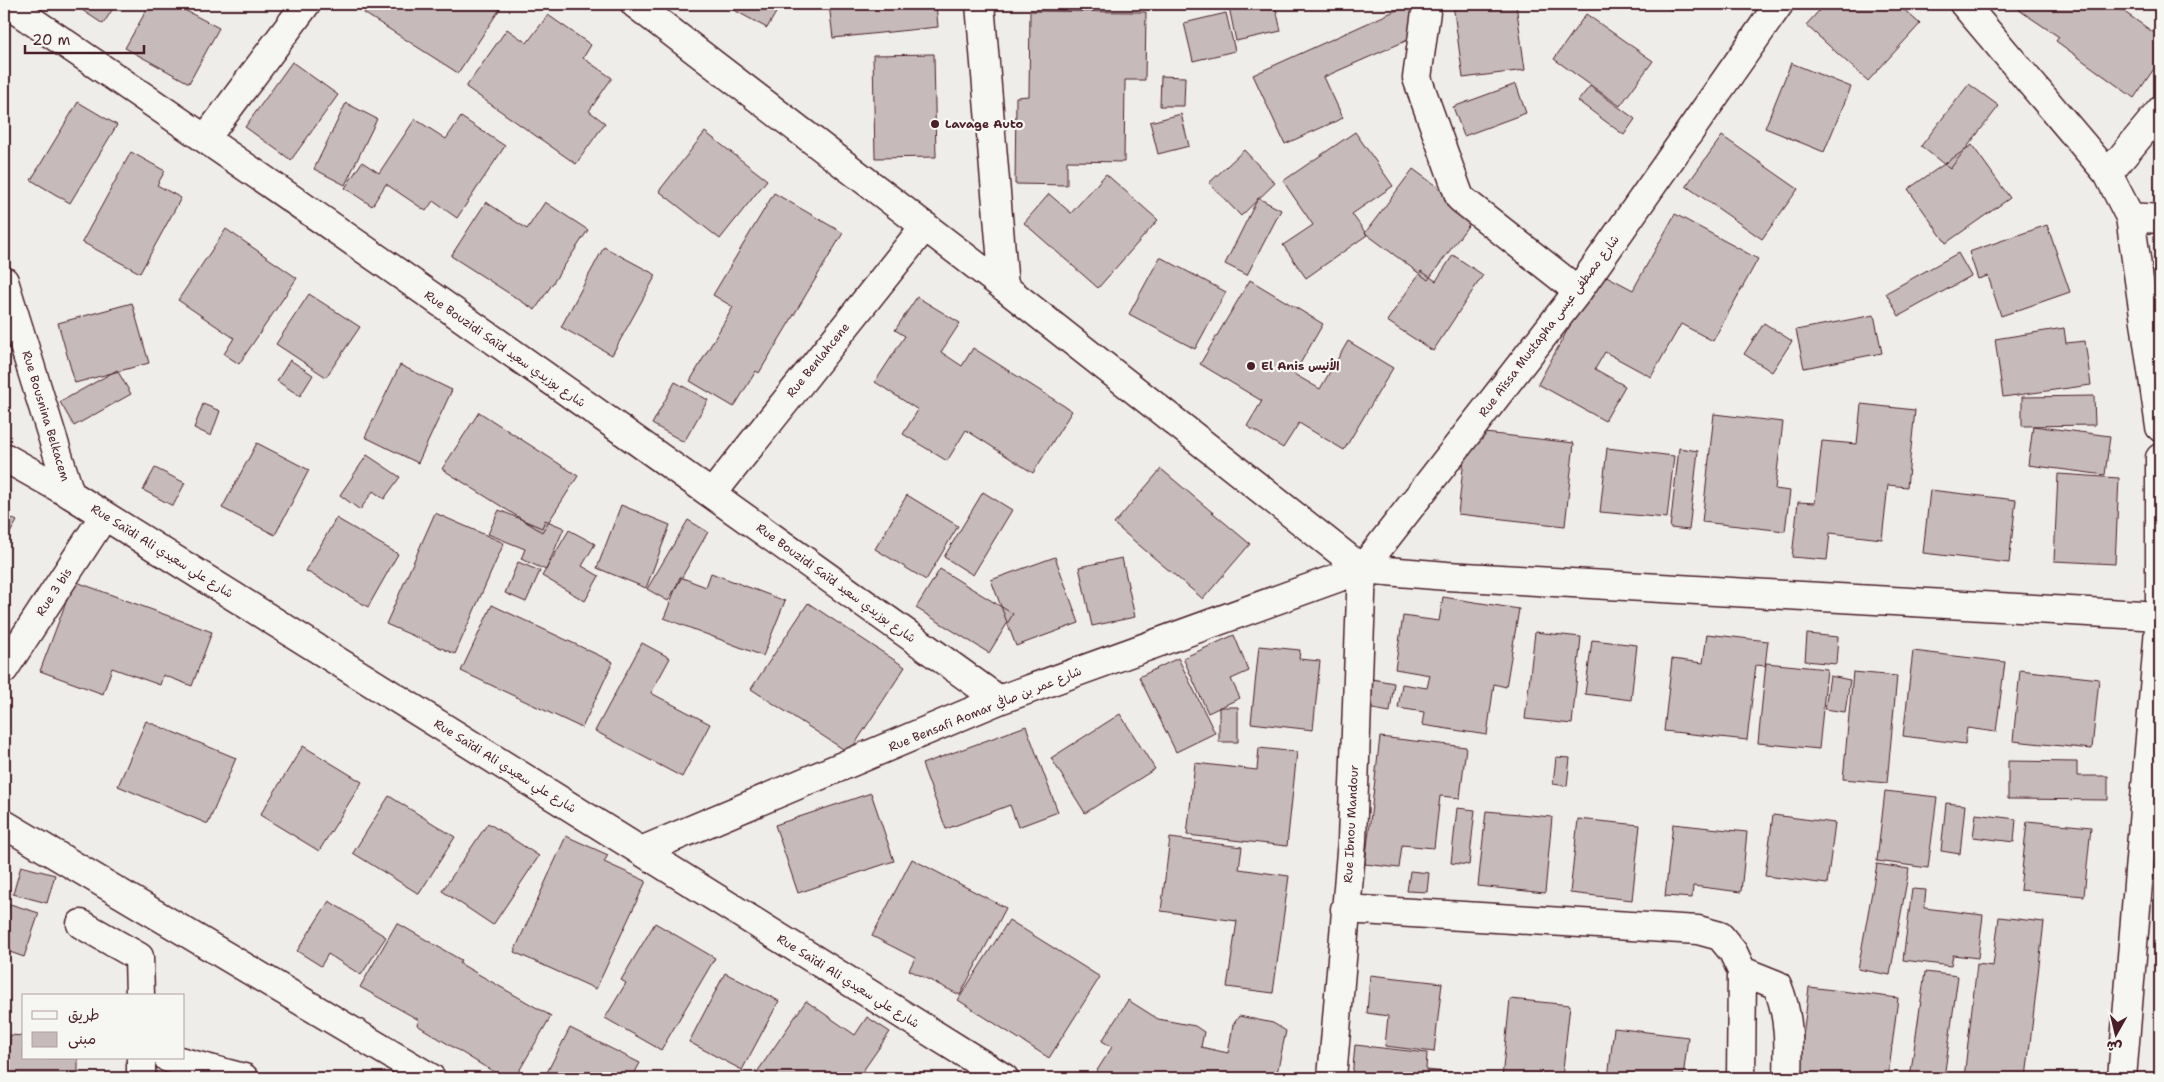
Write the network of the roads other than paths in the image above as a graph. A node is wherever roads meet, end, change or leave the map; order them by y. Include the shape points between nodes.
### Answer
1 (6, 4) edge
2 (306, 4) edge
3 (635, 4) edge
4 (980, 4) edge
5 (1428, 4) edge
6 (1779, 4) edge
7 (1964, 4) edge
8 (2160, 111) edge
9 (206, 138) junction
10 (2108, 174) junction
11 (2130, 217) junction
12 (2160, 219) edge
13 (925, 226) junction
14 (4, 281) edge
15 (1004, 287) junction
16 (1578, 291) junction
17 (2160, 427) edge
18 (4, 457) edge
19 (2160, 458) edge
20 (70, 494) junction
21 (712, 494) junction
22 (104, 516) junction
23 (1362, 569) junction
24 (2160, 616) edge
25 (4, 669) edge
26 (999, 700) junction
27 (4, 824) edge
28 (641, 851) junction
29 (1345, 909) junction
30 (81, 924) dead end
31 (1742, 971) junction
32 (140, 994) edge
33 (141, 1060) edge
34 (176, 1060) edge
35 (400, 1071) edge
36 (141, 1078) edge
37 (244, 1078) edge
38 (431, 1078) edge
39 (1004, 1078) edge
40 (1332, 1078) edge
41 (1741, 1078) edge
42 (1788, 1078) edge
43 (2122, 1078) edge

1 - 9 street, Rue Bouzidi Saïd شارع بوزيدي سعيد
2 - 9 street
3 - 13 street
4 - 15 street
5 - 16 street via 1417,78 1460,198
6 - 16 street, Rue Aïssa Mustapha شارع مصطفى عيسى
7 - 10 street
8 - 10 street
9 - 21 street, Rue Bouzidi Saïd شارع بوزيدي سعيد
10 - 11 street
11 - 12 street
11 - 17 street
13 - 15 street
13 - 21 street, Rue Benlahcene
14 - 20 street, Rue Bousnina Belkacem
15 - 23 street
16 - 23 street, Rue Aïssa Mustapha شارع مصطفى عيسى
18 - 20 street, Rue Saïdi Ali شارع علي سعيدي
19 - 24 street
20 - 22 street, Rue Saïdi Ali شارع علي سعيدي
21 - 26 street, Rue Bouzidi Saïd شارع بوزيدي سعيد
22 - 25 street, Rue 3 bis
22 - 28 street, Rue Saïdi Ali شارع علي سعيدي
23 - 24 street
23 - 26 street, Rue Bensafi Aomar شارع عمر بن صافي
23 - 29 street, Rue Ibnou Mandour via 1352,840
24 - 43 street
26 - 28 street, Rue Bensafi Aomar شارع عمر بن صافي
27 - 35 street
28 - 39 street, Rue Saïdi Ali شارع علي سعيدي
29 - 31 street via 1698,930 1720,936
29 - 40 street, Rue Ibnou Mandour via 1338,1034
30 - 32 street via 139,957
31 - 41 street
31 - 42 street via 1777,985 1786,1006
33 - 36 street
34 - 37 street
35 - 38 street

